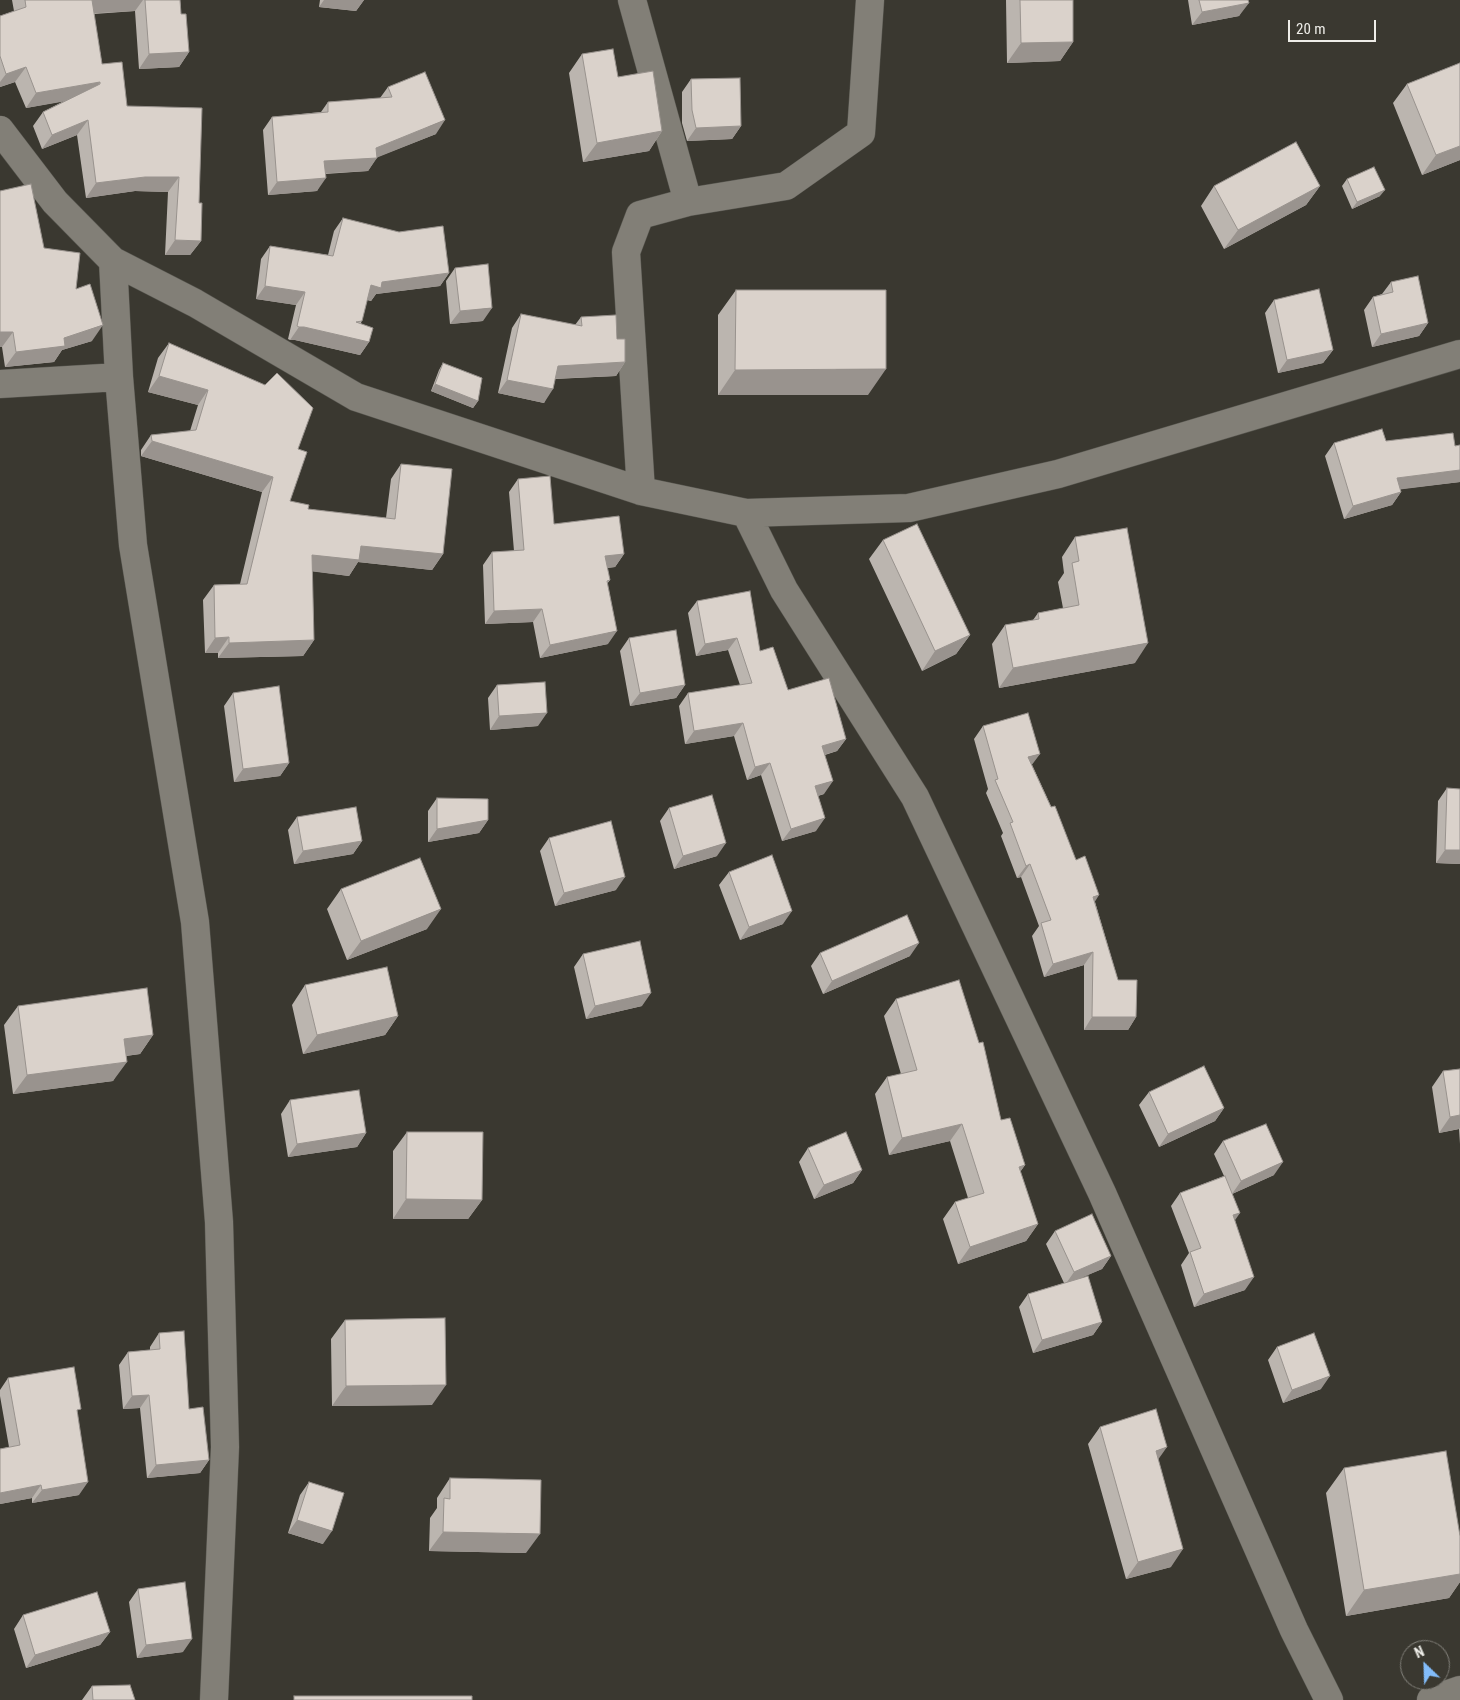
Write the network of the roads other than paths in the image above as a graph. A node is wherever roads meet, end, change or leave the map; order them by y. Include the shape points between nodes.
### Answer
1 (632, 0) edge
2 (870, 0) edge
3 (0, 130) edge
4 (688, 202) junction
5 (113, 261) junction
6 (1460, 354) edge
7 (119, 377) junction
8 (0, 384) edge
9 (640, 490) junction
10 (746, 513) junction
11 (1460, 1690) edge
12 (214, 1700) edge
13 (1329, 1700) edge
14 (1431, 1700) edge

1 - 4 street
2 - 4 street via 861,133 786,186
3 - 5 street via 55,202
4 - 9 street via 640,215 626,252
5 - 7 street
5 - 9 street via 195,303 356,397
6 - 10 street via 1058,474 909,508
7 - 8 street
7 - 12 street via 133,545 195,922 219,1222 225,1447
9 - 10 street
10 - 13 street via 784,590 914,797 1102,1194 1294,1630
11 - 14 street

